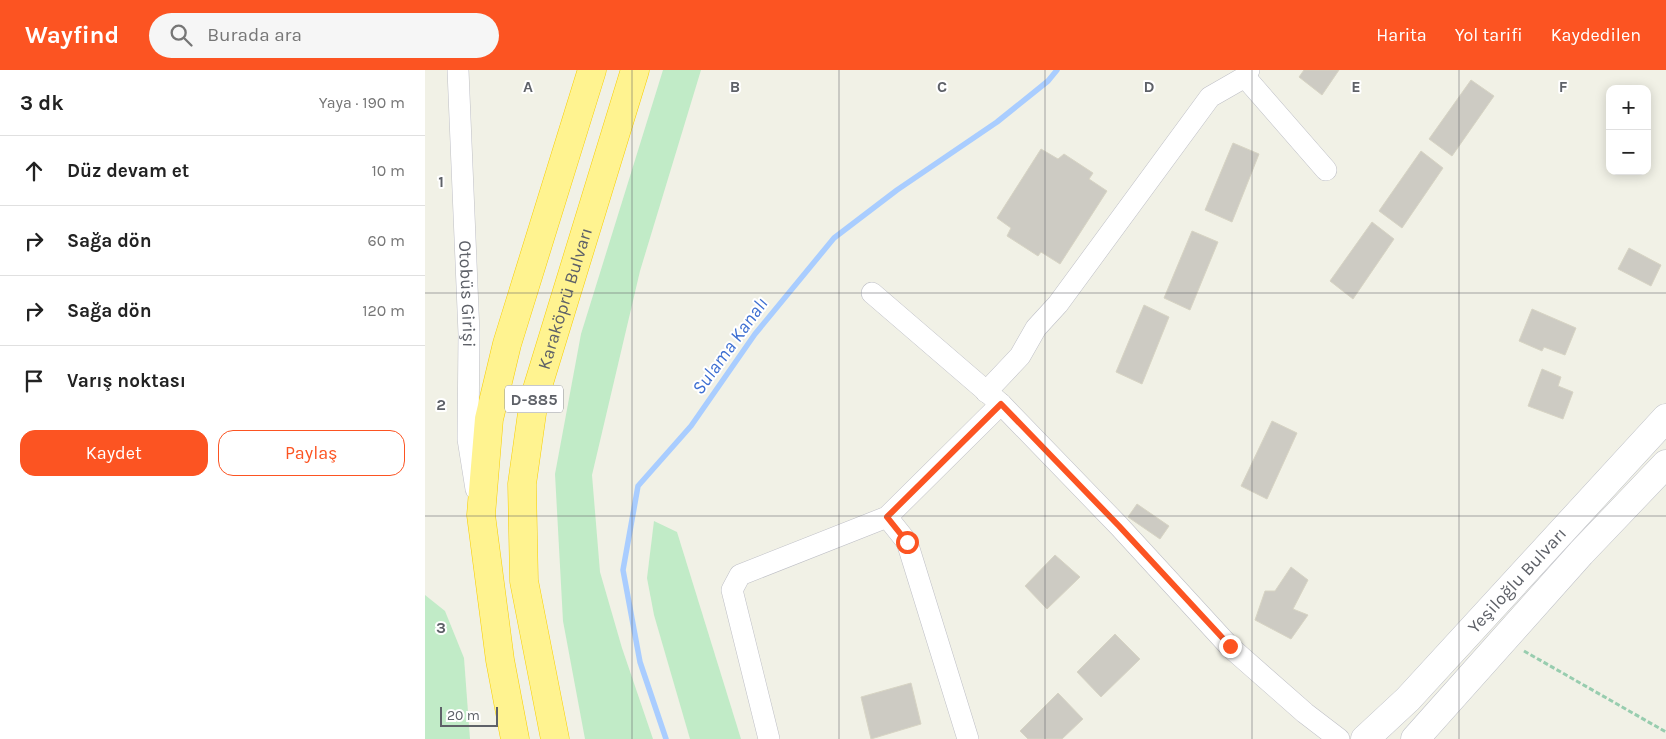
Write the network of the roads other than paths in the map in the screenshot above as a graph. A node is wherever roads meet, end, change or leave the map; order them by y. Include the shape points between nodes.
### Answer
1 (458, 70) edge
2 (593, 70) edge
3 (635, 70) edge
4 (1247, 74) edge
5 (1325, 170) dead end
6 (872, 293) dead end
7 (993, 398) junction
8 (1666, 418) edge
9 (1666, 464) edge
10 (481, 515) junction
11 (887, 517) junction
12 (515, 739) edge
13 (555, 739) edge
14 (769, 739) edge
15 (968, 739) edge
16 (1339, 739) edge
17 (1365, 739) edge
18 (1415, 739) edge

1 - 10 street, Otobüs Girişi via 469,334 468,439
2 - 10 highway, D-885 via 507,344 489,419
3 - 13 highway, Karaköprü Bulvarı / D-885 via 533,399 522,484 524,581
4 - 5 street
4 - 7 street via 1211,97 1058,304 1036,328
6 - 7 street
7 - 11 street
7 - 16 street via 1119,526 1230,646
8 - 17 main road, Yeşiloğlu Bulvarı via 1408,699
9 - 18 main road, Yeşiloğlu Bulvarı via 1581,553
10 - 12 highway, D-885
11 - 14 street via 740,576 732,590
11 - 15 street via 907,542

